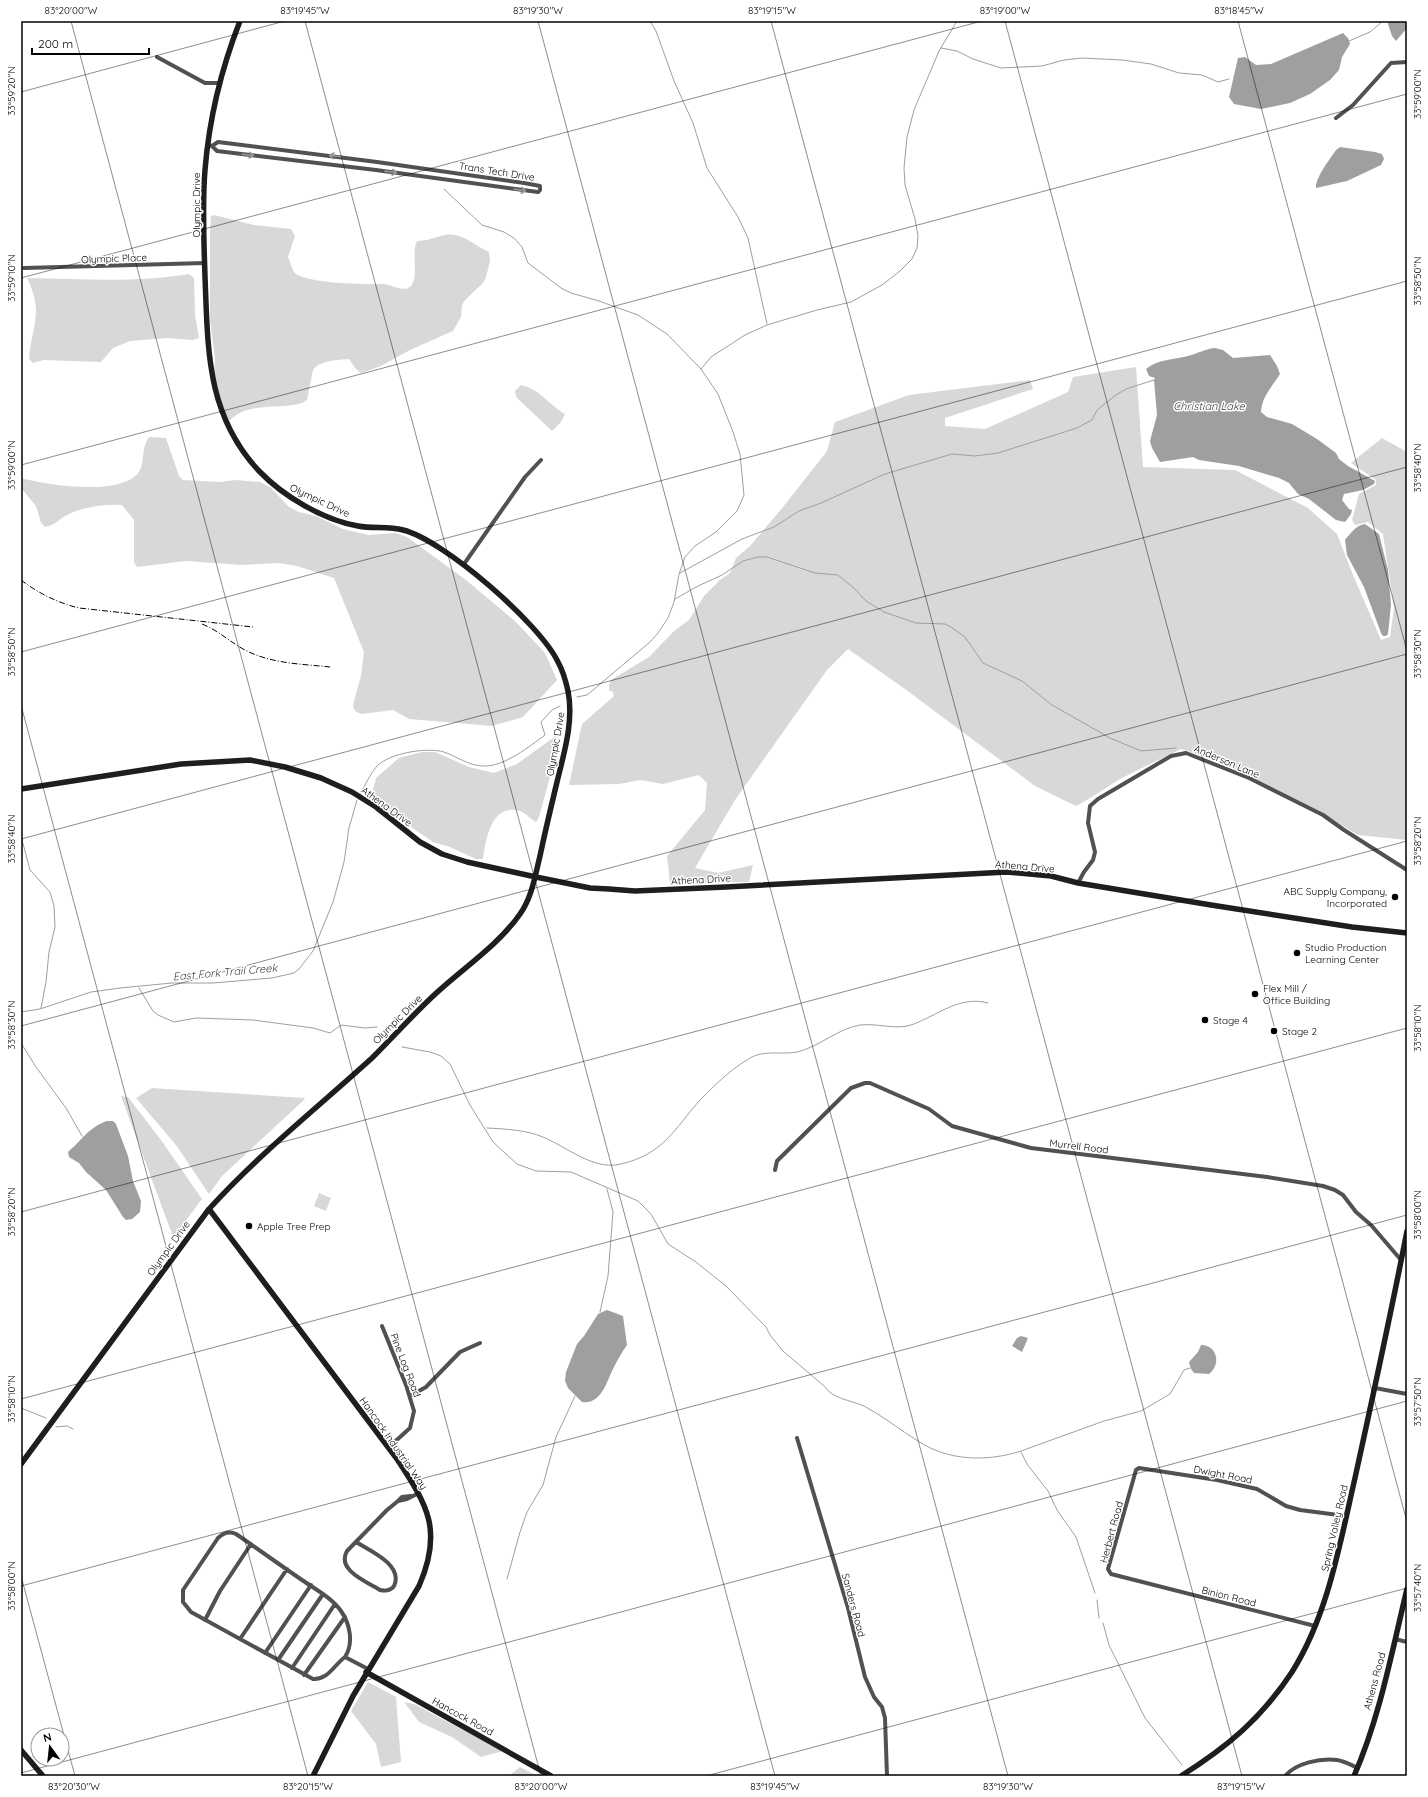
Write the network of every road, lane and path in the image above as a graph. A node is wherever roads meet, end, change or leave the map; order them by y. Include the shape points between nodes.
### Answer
1 (240, 21) edge
2 (157, 57) dead end
3 (1407, 62) edge
4 (219, 83) junction
5 (1336, 118) dead end
6 (210, 146) junction
7 (377, 162) junction
8 (376, 170) junction
9 (431, 170) junction
10 (485, 177) junction
11 (430, 178) junction
12 (484, 185) junction
13 (205, 263) junction
14 (24, 268) dead end
15 (541, 460) dead end
16 (464, 564) junction
17 (21, 789) edge
18 (1407, 870) edge
19 (536, 877) junction
20 (1078, 883) junction
21 (1407, 933) edge
22 (775, 1170) dead end
23 (209, 1209) junction
24 (1407, 1231) edge
25 (1401, 1260) junction
26 (382, 1326) dead end
27 (480, 1343) dead end
28 (1375, 1388) junction
29 (1407, 1394) edge
30 (410, 1396) junction
31 (797, 1438) dead end
32 (389, 1447) junction
33 (21, 1464) edge
34 (1131, 1490) joint
35 (419, 1493) junction
36 (1346, 1516) junction
37 (356, 1542) junction
38 (251, 1544) junction
39 (287, 1569) junction
40 (1139, 1582) joint
41 (311, 1586) junction
42 (1407, 1589) edge
43 (323, 1594) junction
44 (335, 1604) junction
45 (345, 1618) junction
46 (205, 1620) junction
47 (1315, 1626) junction
48 (240, 1639) junction
49 (1395, 1639) junction
50 (1407, 1642) edge
51 (265, 1653) junction
52 (345, 1657) junction
53 (278, 1660) junction
54 (292, 1668) junction
55 (367, 1671) junction
56 (304, 1675) junction
57 (21, 1750) edge
58 (1358, 1768) junction
59 (43, 1776) edge
60 (313, 1776) edge
61 (551, 1776) edge
62 (887, 1776) edge
63 (1181, 1776) edge
64 (1285, 1776) edge
65 (1354, 1776) edge

1 - 4 street, Olympic Drive
2 - 4 street via 205,83
3 - 5 street via 1391,63 1353,105
4 - 6 street, Olympic Drive
7 -> 6 street, Trans Tech Drive via 218,142
6 -> 8 street, Trans Tech Drive via 216,151
6 - 13 street, Olympic Drive via 204,184
7 - 8 street
7 - 9 street, Trans Tech Drive
8 -> 11 street, Trans Tech Drive
9 - 10 street, Trans Tech Drive
9 - 11 street
10 - 12 street
12 -> 10 street, Trans Tech Drive via 538,192 540,190 540,186
11 - 12 street, Trans Tech Drive
13 - 14 street, Olympic Place
13 - 16 street, Olympic Drive via 206,337 211,375 228,426 244,453 260,472 281,492 326,515 354,526 405,530
15 - 16 street via 525,477
16 - 19 street, Olympic Drive via 509,604 541,638 559,663 567,687 571,710 566,743
17 - 19 street, Athena Drive via 181,764 250,760 321,778 352,792 376,807 420,842 442,854
18 - 20 street, Anderson Lane via 1323,814 1248,778 1186,753 1171,756 1090,806 1088,823 1095,852 1093,860
19 - 20 street, Athena Drive via 590,888 635,890 1001,872 1051,876
19 - 23 street, Olympic Drive via 526,904 509,929 432,997 375,1055 243,1174
20 - 21 street, Athena Drive via 1352,927
22 - 25 street, Murrell Road via 777,1161 851,1088 870,1083 929,1109 952,1126 1031,1148 1267,1177 1335,1190 1343,1195
23 - 32 street, Hancock Industrial Way
23 - 33 street, Olympic Drive
24 - 25 street, Spring Valley Road
25 - 28 street, Spring Valley Road
26 - 30 street, Pine Log Road
27 - 30 street via 460,1352 426,1387
28 - 29 street
28 - 36 street, Spring Valley Road
30 - 32 street, Pine Log Road via 414,1411 410,1428
31 - 62 street, Sanders Road via 848,1608 865,1677 874,1697 882,1707 885,1718
32 - 35 street, Hancock Industrial Way
34 - 36 street, Dwight Road via 1136,1470 1139,1468 1257,1489 1286,1506
34 - 40 street, Herbert Road via 1108,1569 1113,1574
35 - 37 street via 402,1497
35 - 55 street, Hancock Industrial Way via 430,1527 431,1545 426,1569 419,1586
36 - 47 street, Spring Valley Road via 1331,1580
37 - 37 street via 345,1555 344,1561 348,1568 380,1590 391,1589 394,1586 394,1575 390,1564
38 - 39 street
38 - 46 street via 222,1587
38 - 46 street via 234,1533 222,1535 183,1590 183,1602 188,1609
39 - 41 street
39 - 48 street
40 - 47 street, Binion Road
41 - 43 street
41 - 51 street
42 - 49 street, Athens Road
43 - 44 street
43 - 53 street
44 - 45 street
44 - 54 street
45 - 52 street via 350,1646
45 - 56 street
46 - 48 street
47 - 63 street, Spring Valley Road via 1292,1672 1250,1726
48 - 51 street
49 - 50 street
49 - 58 street, Athens Road
51 - 53 street
52 - 55 street
52 - 56 street via 323,1678 313,1679
53 - 54 street
54 - 56 street
55 - 60 street, Hancock Industrial Way
55 - 61 street, Hancock Road
57 - 59 street
58 - 64 street via 1338,1760 1321,1760 1290,1770
58 - 65 street, Athens Road

